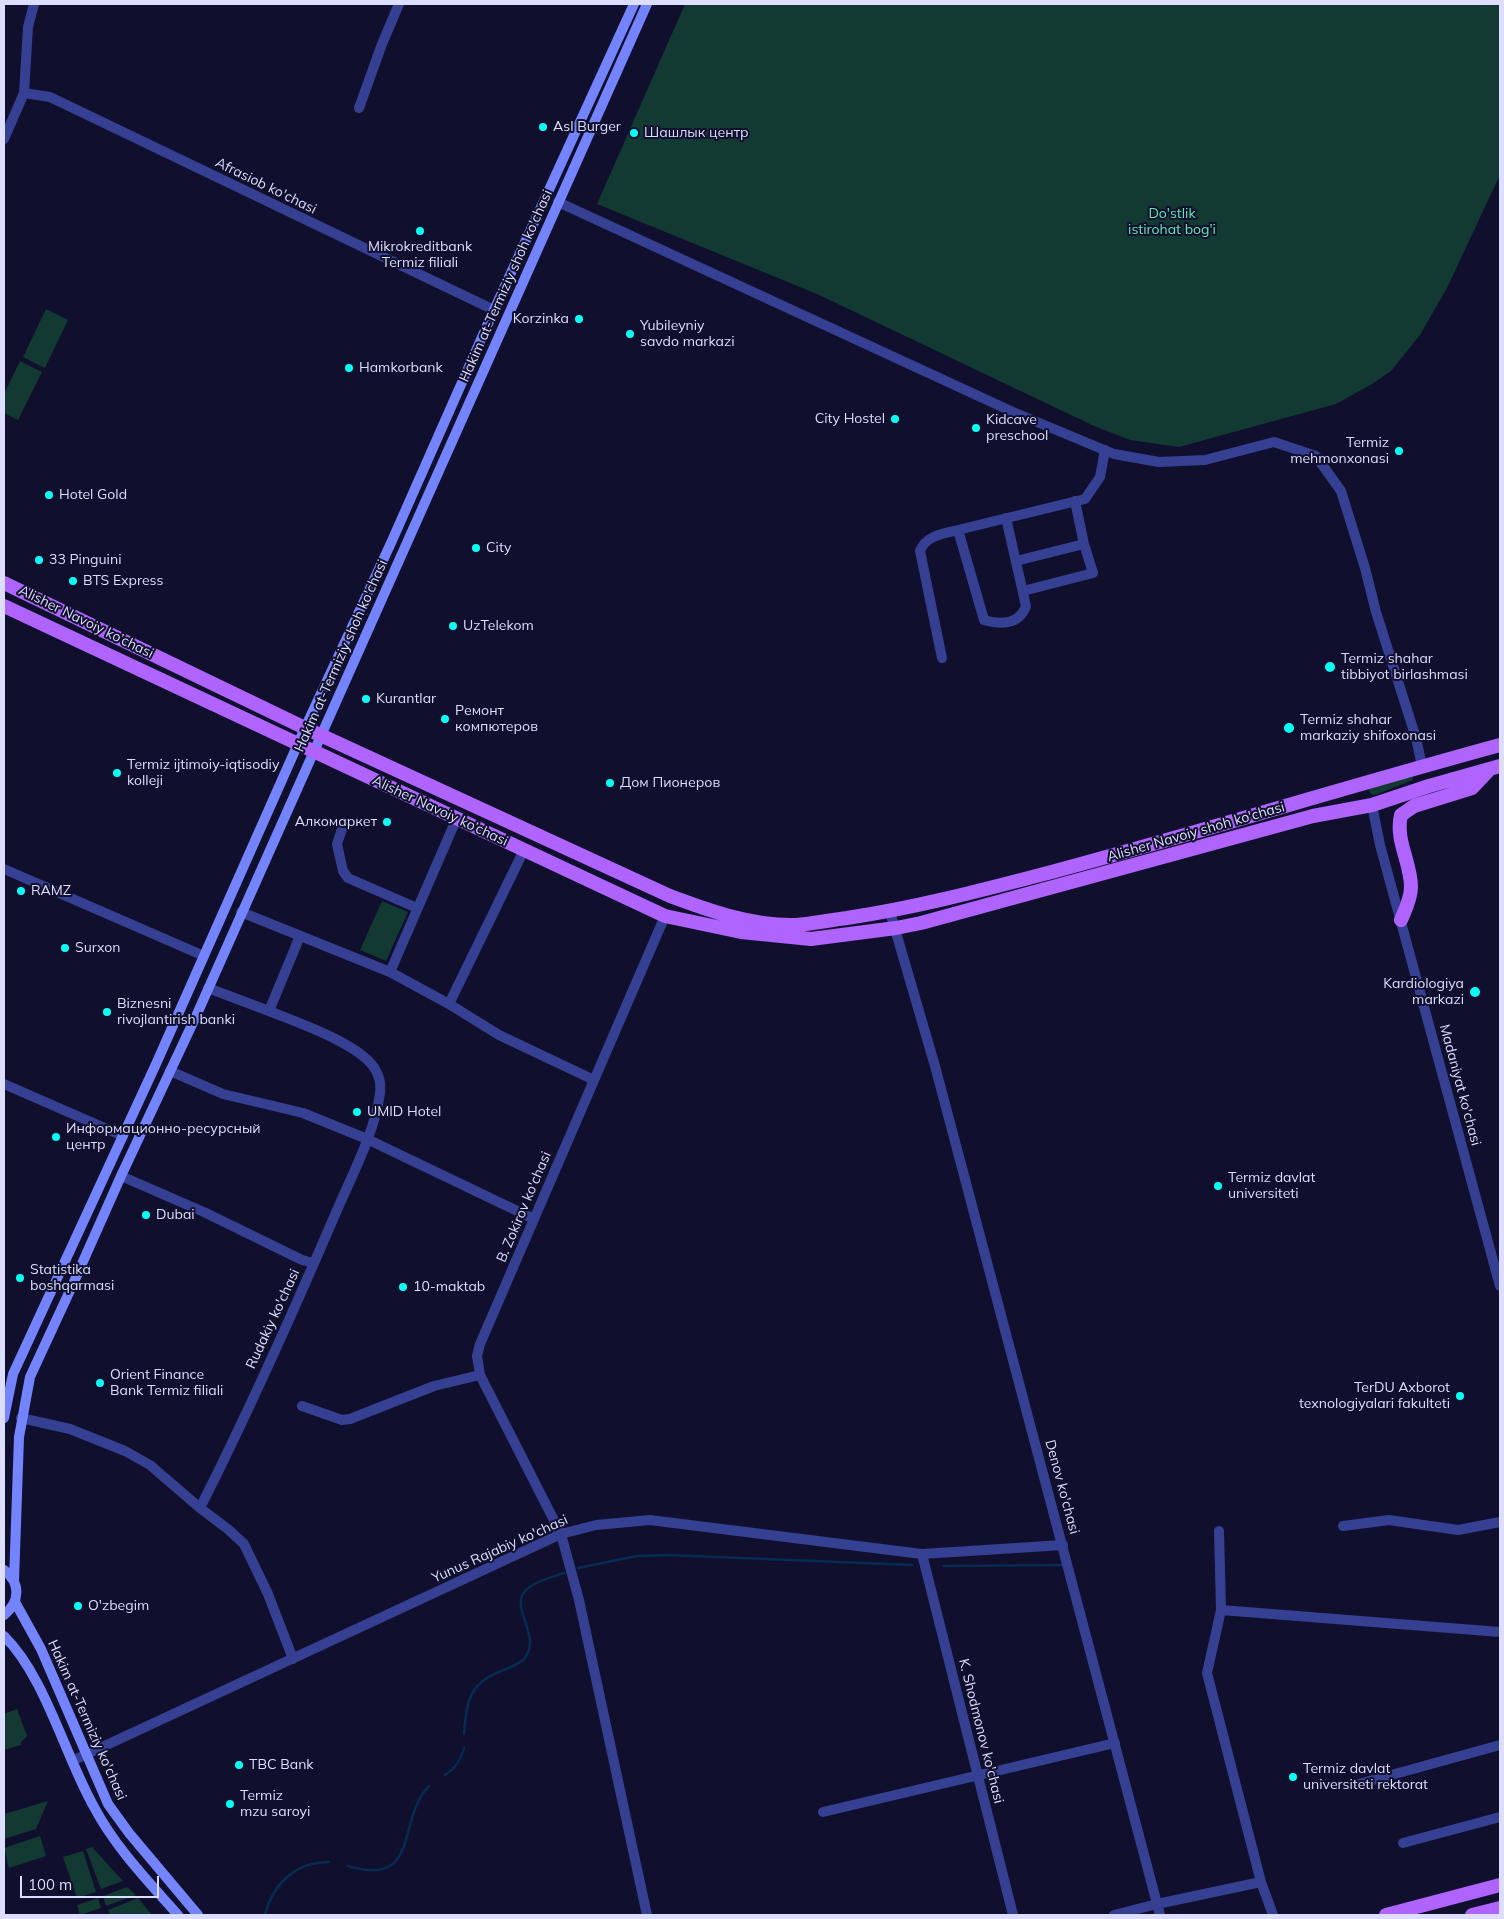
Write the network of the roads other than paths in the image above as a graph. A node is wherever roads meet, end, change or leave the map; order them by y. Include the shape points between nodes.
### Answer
1 (34, 4) edge
2 (399, 4) edge
3 (634, 4) edge
4 (647, 4) edge
5 (24, 93) junction
6 (359, 108) dead end
7 (4, 139) edge
8 (558, 202) junction
9 (494, 310) junction
10 (1105, 450) junction
11 (1075, 501) junction
12 (1006, 518) junction
13 (958, 530) junction
14 (1084, 544) junction
15 (1016, 560) junction
16 (4, 583) edge
17 (1023, 591) junction
18 (4, 606) edge
19 (67, 614) junction
20 (60, 632) junction
21 (942, 658) dead end
22 (305, 728) junction
23 (320, 734) junction
24 (298, 745) junction
25 (1500, 745) edge
26 (314, 751) junction
27 (1422, 766) junction
28 (1496, 767) edge
29 (1363, 784) junction
30 (1429, 786) junction
31 (1370, 805) junction
32 (456, 820) junction
33 (342, 829) dead end
34 (524, 850) junction
35 (4, 869) edge
36 (417, 908) junction
37 (241, 912) junction
38 (890, 912) junction
39 (665, 916) junction
40 (1401, 920) junction
41 (896, 928) junction
42 (300, 936) junction
43 (204, 956) junction
44 (390, 972) junction
45 (208, 988) junction
46 (448, 1004) junction
47 (269, 1011) junction
48 (170, 1071) junction
49 (594, 1080) junction
50 (4, 1084) edge
51 (124, 1136) junction
52 (367, 1139) junction
53 (120, 1176) junction
54 (534, 1220) junction
55 (314, 1263) junction
56 (1500, 1286) edge
57 (480, 1375) junction
58 (302, 1406) dead end
59 (4, 1418) edge
60 (21, 1418) junction
61 (200, 1508) junction
62 (1500, 1522) edge
63 (1343, 1526) dead end
64 (1218, 1531) dead end
65 (561, 1534) junction
66 (1064, 1546) junction
67 (922, 1554) junction
68 (4, 1570) edge
69 (14, 1581) junction
70 (15, 1602) junction
71 (1221, 1610) junction
72 (4, 1615) edge
73 (1500, 1632) edge
74 (4, 1636) edge
75 (293, 1659) junction
76 (1115, 1743) junction
77 (1500, 1745) edge
78 (86, 1756) junction
79 (72, 1761) junction
80 (978, 1776) junction
81 (1355, 1785) dead end
82 (823, 1812) dead end
83 (1500, 1817) edge
84 (1403, 1843) dead end
85 (1261, 1882) junction
86 (1500, 1885) edge
87 (1157, 1904) junction
88 (1500, 1908) edge
89 (178, 1915) edge
90 (198, 1915) edge
91 (647, 1915) edge
92 (1013, 1915) edge
93 (1114, 1915) edge
94 (1160, 1915) edge
95 (1273, 1915) edge
96 (1386, 1915) edge
97 (1472, 1915) edge

1 - 5 street via 28,27
2 - 6 street
3 - 9 main road, Hakim at-Termiziy shoh ko'chasi
4 - 8 main road, Hakim at-Termiziy shoh ko'chasi
5 - 7 street
5 - 9 street, Afrasiob ko'chasi via 50,97
8 - 10 street via 1013,412
8 - 23 main road, Hakim at-Termiziy shoh ko'chasi
9 - 22 main road, Hakim at-Termiziy shoh ko'chasi
10 - 11 street via 1100,477 1085,499
10 - 27 street via 1159,462 1205,460 1274,442 1316,456 1341,491
11 - 12 street
11 - 14 street
12 - 13 street
12 - 15 street
13 - 17 street via 984,620 994,623 1018,619 1026,606
13 - 21 street via 927,540 920,551
14 - 15 street
14 - 17 street via 1093,573
15 - 17 street
16 - 19 main road, Alisher Navoiy ko’chasi
18 - 20 main road, Alisher Navoiy ko’chasi
19 - 20 main road
19 - 22 main road, Alisher Navoiy ko’chasi
20 - 24 main road, Alisher Navoiy ko’chasi
22 - 23 main road, Alisher Navoiy ko’chasi
22 - 24 main road, Hakim at-Termiziy shoh ko'chasi
23 - 26 main road, Hakim at-Termiziy shoh ko'chasi
23 - 38 main road, Alisher Navoiy ko’chasi via 712,912 797,925
24 - 26 main road, Alisher Navoiy ko’chasi
24 - 43 main road, Hakim at-Termiziy shoh ko'chasi
25 - 27 main road, Alisher Navoiy shoh ko'chasi
26 - 32 main road, Alisher Navoiy ko’chasi
26 - 37 main road, Hakim at-Termiziy shoh ko'chasi
27 - 29 main road, Alisher Navoiy shoh ko'chasi
27 - 30 main road via 1431,775
28 - 30 main road, Alisher Navoiy shoh ko'chasi
28 - 40 main road via 1472,788 1414,806 1401,815 1400,839 1411,888
29 - 31 main road via 1359,794 1363,803
29 - 38 main road, Alisher Navoiy shoh ko'chasi via 1147,847
30 - 31 main road, Alisher Navoiy shoh ko'chasi
31 - 40 street, Madaniyat ko'chasi
31 - 41 main road, Alisher Navoiy shoh ko'chasi via 1313,816
32 - 34 main road, Alisher Navoiy ko’chasi
32 - 36 street
33 - 36 street via 337,844 343,871 348,878
34 - 39 main road, Alisher Navoiy ko’chasi
34 - 46 street
35 - 43 street
36 - 44 street
37 - 42 street
37 - 45 main road, Hakim at-Termiziy shoh ko'chasi
38 - 41 street, Denov ko'chasi
39 - 41 main road, Alisher Navoiy ko’chasi via 741,932 811,939
39 - 49 street, B. Zokirov ko'chasi
40 - 56 street, Madaniyat ko'chasi
41 - 66 street, Denov ko'chasi
42 - 44 street
42 - 47 street
43 - 51 main road, Hakim at-Termiziy shoh ko'chasi
44 - 46 street
45 - 47 street, Rudakiy ko'chasi
45 - 48 main road, Hakim at-Termiziy shoh ko'chasi
46 - 49 street via 499,1035
47 - 52 street, Rudakiy ko'chasi via 342,1042 367,1058 380,1082 380,1094
48 - 52 street via 223,1094 303,1114
48 - 53 main road, Hakim at-Termiziy shoh ko'chasi
49 - 54 street, B. Zokirov ko'chasi
50 - 51 street
51 - 59 main road, Hakim at-Termiziy shoh ko'chasi via 13,1374
52 - 54 street
52 - 55 street, Rudakiy ko'chasi
53 - 55 street
53 - 60 main road, Hakim at-Termiziy shoh ko'chasi via 30,1378
54 - 57 street, B. Zokirov ko'chasi via 480,1344 477,1356
55 - 61 street, Rudakiy ko'chasi
57 - 58 street via 434,1386 350,1419 342,1420
57 - 65 street, B. Zokirov ko'chasi
60 - 61 street via 70,1429 125,1451 150,1465
60 - 69 main road, Hakim at-Termiziy shoh ko'chasi
61 - 75 street via 244,1544
62 - 63 street via 1458,1530 1389,1520
64 - 71 street
65 - 67 street, Yunus Rajabiy ko'chasi via 596,1525 650,1520
65 - 75 street, Yunus Rajabiy ko'chasi
65 - 91 street, B. Zokirov ko'chasi via 579,1600
66 - 67 street, Yunus Rajabiy ko'chasi
66 - 76 street, Denov ko'chasi
67 - 80 street, K. Shodmonov ko'chasi
68 - 69 main road
69 - 70 main road, Hakim at-Termiziy shoh ko'chasi
70 - 72 main road
70 - 78 main road, Hakim at-Termiziy ko'chasi via 41,1649
71 - 73 street
71 - 85 street via 1206,1673
74 - 79 main road, Hakim at-Termiziy ko'chasi via 39,1688
75 - 78 street, Yunus Rajabiy ko'chasi
76 - 80 street
76 - 87 street, Denov ko'chasi
77 - 81 street
78 - 79 street, Yunus Rajabiy ko'chasi
78 - 90 main road, Hakim at-Termiziy ko'chasi via 108,1804
79 - 89 main road, Hakim at-Termiziy ko'chasi via 94,1808 120,1847
80 - 82 street
80 - 92 street, K. Shodmonov ko'chasi
83 - 84 street
85 - 87 street
85 - 95 street
86 - 96 main road
87 - 93 street
87 - 94 street, Denov ko'chasi
88 - 97 main road

